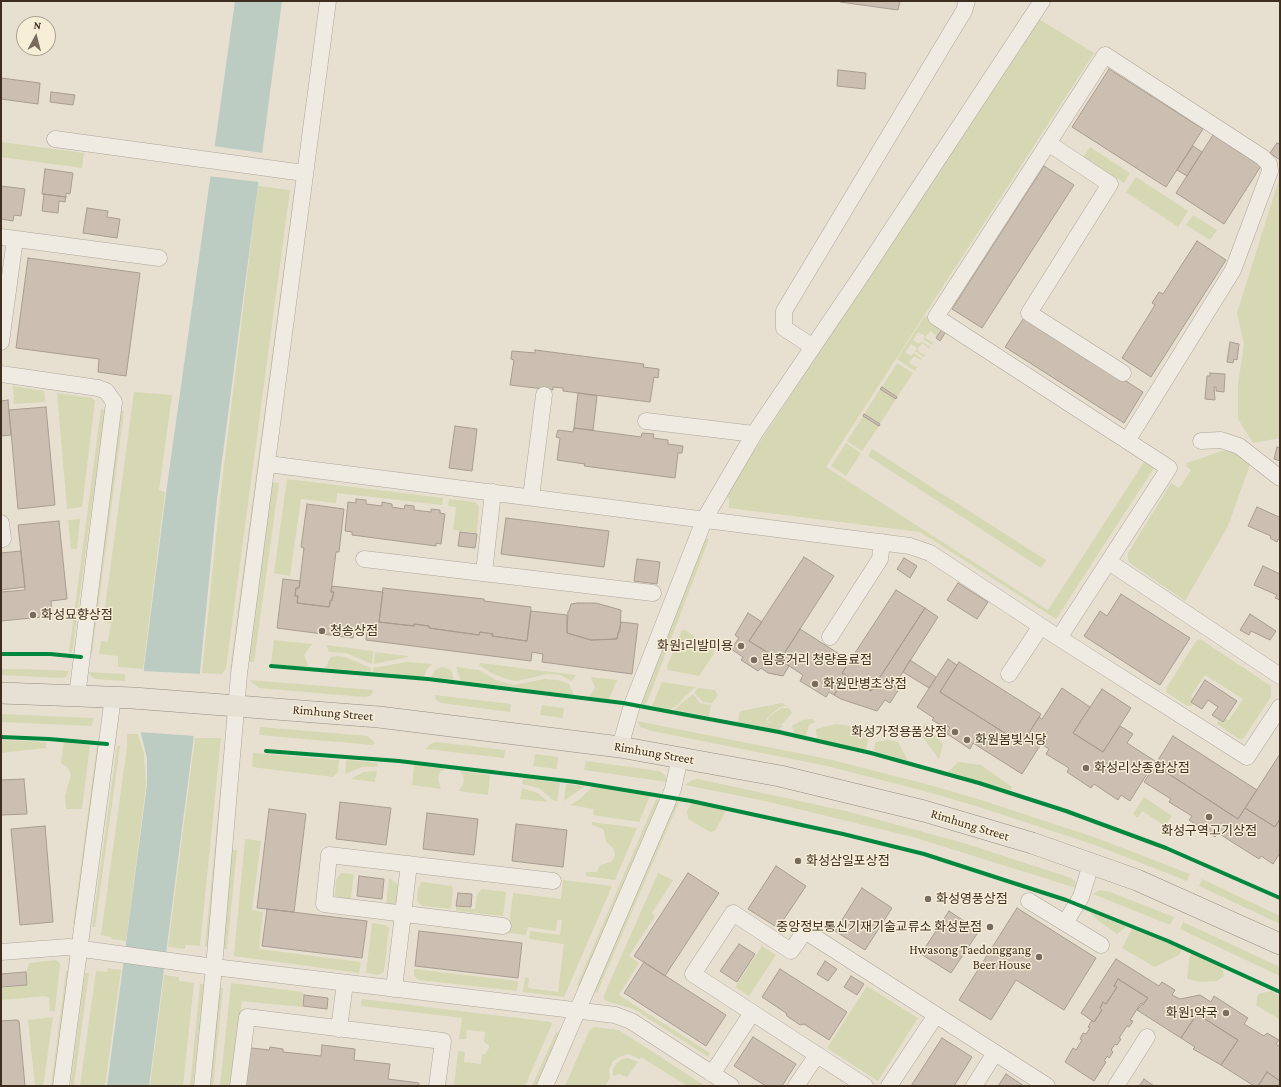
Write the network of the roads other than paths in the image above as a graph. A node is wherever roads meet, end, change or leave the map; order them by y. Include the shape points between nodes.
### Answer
1 (328, 1) edge
2 (967, 1) edge
3 (1042, 1) edge
4 (55, 139) dead end
5 (1048, 143) junction
6 (304, 173) junction
7 (8, 238) edge
8 (159, 258) dead end
9 (1, 342) edge
10 (813, 347) junction
11 (1123, 373) dead end
12 (1, 374) edge
13 (544, 395) dead end
14 (646, 421) dead end
15 (754, 434) junction
16 (1127, 441) junction
17 (1201, 441) dead end
18 (268, 464) junction
19 (1280, 478) edge
20 (493, 492) junction
21 (531, 497) junction
22 (706, 518) junction
23 (1, 523) edge
24 (1, 540) edge
25 (882, 542) junction
26 (364, 559) dead end
27 (1109, 562) junction
28 (484, 573) junction
29 (653, 593) dead end
30 (1042, 626) junction
31 (830, 637) dead end
32 (1059, 638) junction
33 (1009, 674) dead end
34 (1280, 676) edge
35 (1, 694) edge
36 (77, 696) junction
37 (123, 697) junction
38 (229, 704) junction
39 (1280, 706) edge
40 (620, 747) junction
41 (680, 758) junction
42 (409, 864) junction
43 (1091, 864) junction
44 (553, 881) dead end
45 (1029, 901) dead end
46 (403, 914) junction
47 (1065, 923) junction
48 (503, 926) dead end
49 (1280, 944) edge
50 (1101, 945) dead end
51 (81, 949) junction
52 (1, 952) edge
53 (214, 967) junction
54 (345, 983) junction
55 (394, 989) junction
56 (578, 1011) junction
57 (752, 1013) junction
58 (936, 1015) junction
59 (339, 1029) junction
60 (1147, 1037) dead end
61 (995, 1053) junction
62 (817, 1055) junction
63 (712, 1074) junction
64 (62, 1086) edge
65 (202, 1086) edge
66 (238, 1086) edge
67 (437, 1086) edge
68 (545, 1086) edge
69 (731, 1086) edge
70 (796, 1086) edge
71 (865, 1086) edge
72 (889, 1086) edge
73 (974, 1086) edge
74 (1047, 1086) edge
75 (1116, 1086) edge

1 - 6 street
2 - 10 street via 948,39 784,311 784,328
3 - 10 street
4 - 6 street
5 - 11 street via 1110,184 1029,313
5 - 16 street via 936,317
5 - 16 street via 1105,55 1269,164 1270,171 1233,270
6 - 18 street
7 - 8 street
7 - 9 street
10 - 15 street
12 - 36 street via 98,388 106,391 114,402
13 - 21 street
14 - 15 street
15 - 22 street
16 - 27 street via 1169,468
17 - 19 street via 1221,440 1239,446
18 - 20 street
18 - 38 street via 239,674
20 - 21 street
20 - 28 street
21 - 22 street
22 - 25 street
22 - 40 street via 632,705
23 - 24 street
25 - 30 street via 910,546 930,553
25 - 31 street via 880,559
26 - 28 street
27 - 32 street
27 - 34 street
28 - 29 street
30 - 32 street
30 - 33 street
32 - 39 street via 1247,757
35 - 36 main road, Rimhung Street
36 - 37 main road, Rimhung Street
37 - 38 main road, Rimhung Street
37 - 51 street
38 - 40 main road, Rimhung Street via 379,717
38 - 53 street
40 - 41 main road, Rimhung Street
41 - 43 main road, Rimhung Street via 780,776 917,809 1032,843
41 - 56 street via 673,789
42 - 44 street
42 - 46 street
42 - 46 street via 329,855 328,862 324,904
43 - 47 street via 1081,897
43 - 49 main road, Rimhung Street via 1182,899
45 - 47 street
46 - 48 street
46 - 55 street
47 - 50 street
51 - 52 street via 59,947
51 - 53 street
51 - 64 street
53 - 54 street
53 - 65 street
54 - 55 street
54 - 59 street
55 - 56 street
56 - 63 street via 615,1015 631,1021
56 - 68 street
57 - 58 street via 693,974 733,913 791,951 805,931
57 - 62 street
57 - 63 street
58 - 61 street
58 - 72 street
59 - 66 street via 247,1017
59 - 67 street via 443,1042
60 - 75 street
61 - 73 street
61 - 74 street
62 - 70 street
62 - 71 street
63 - 69 street

